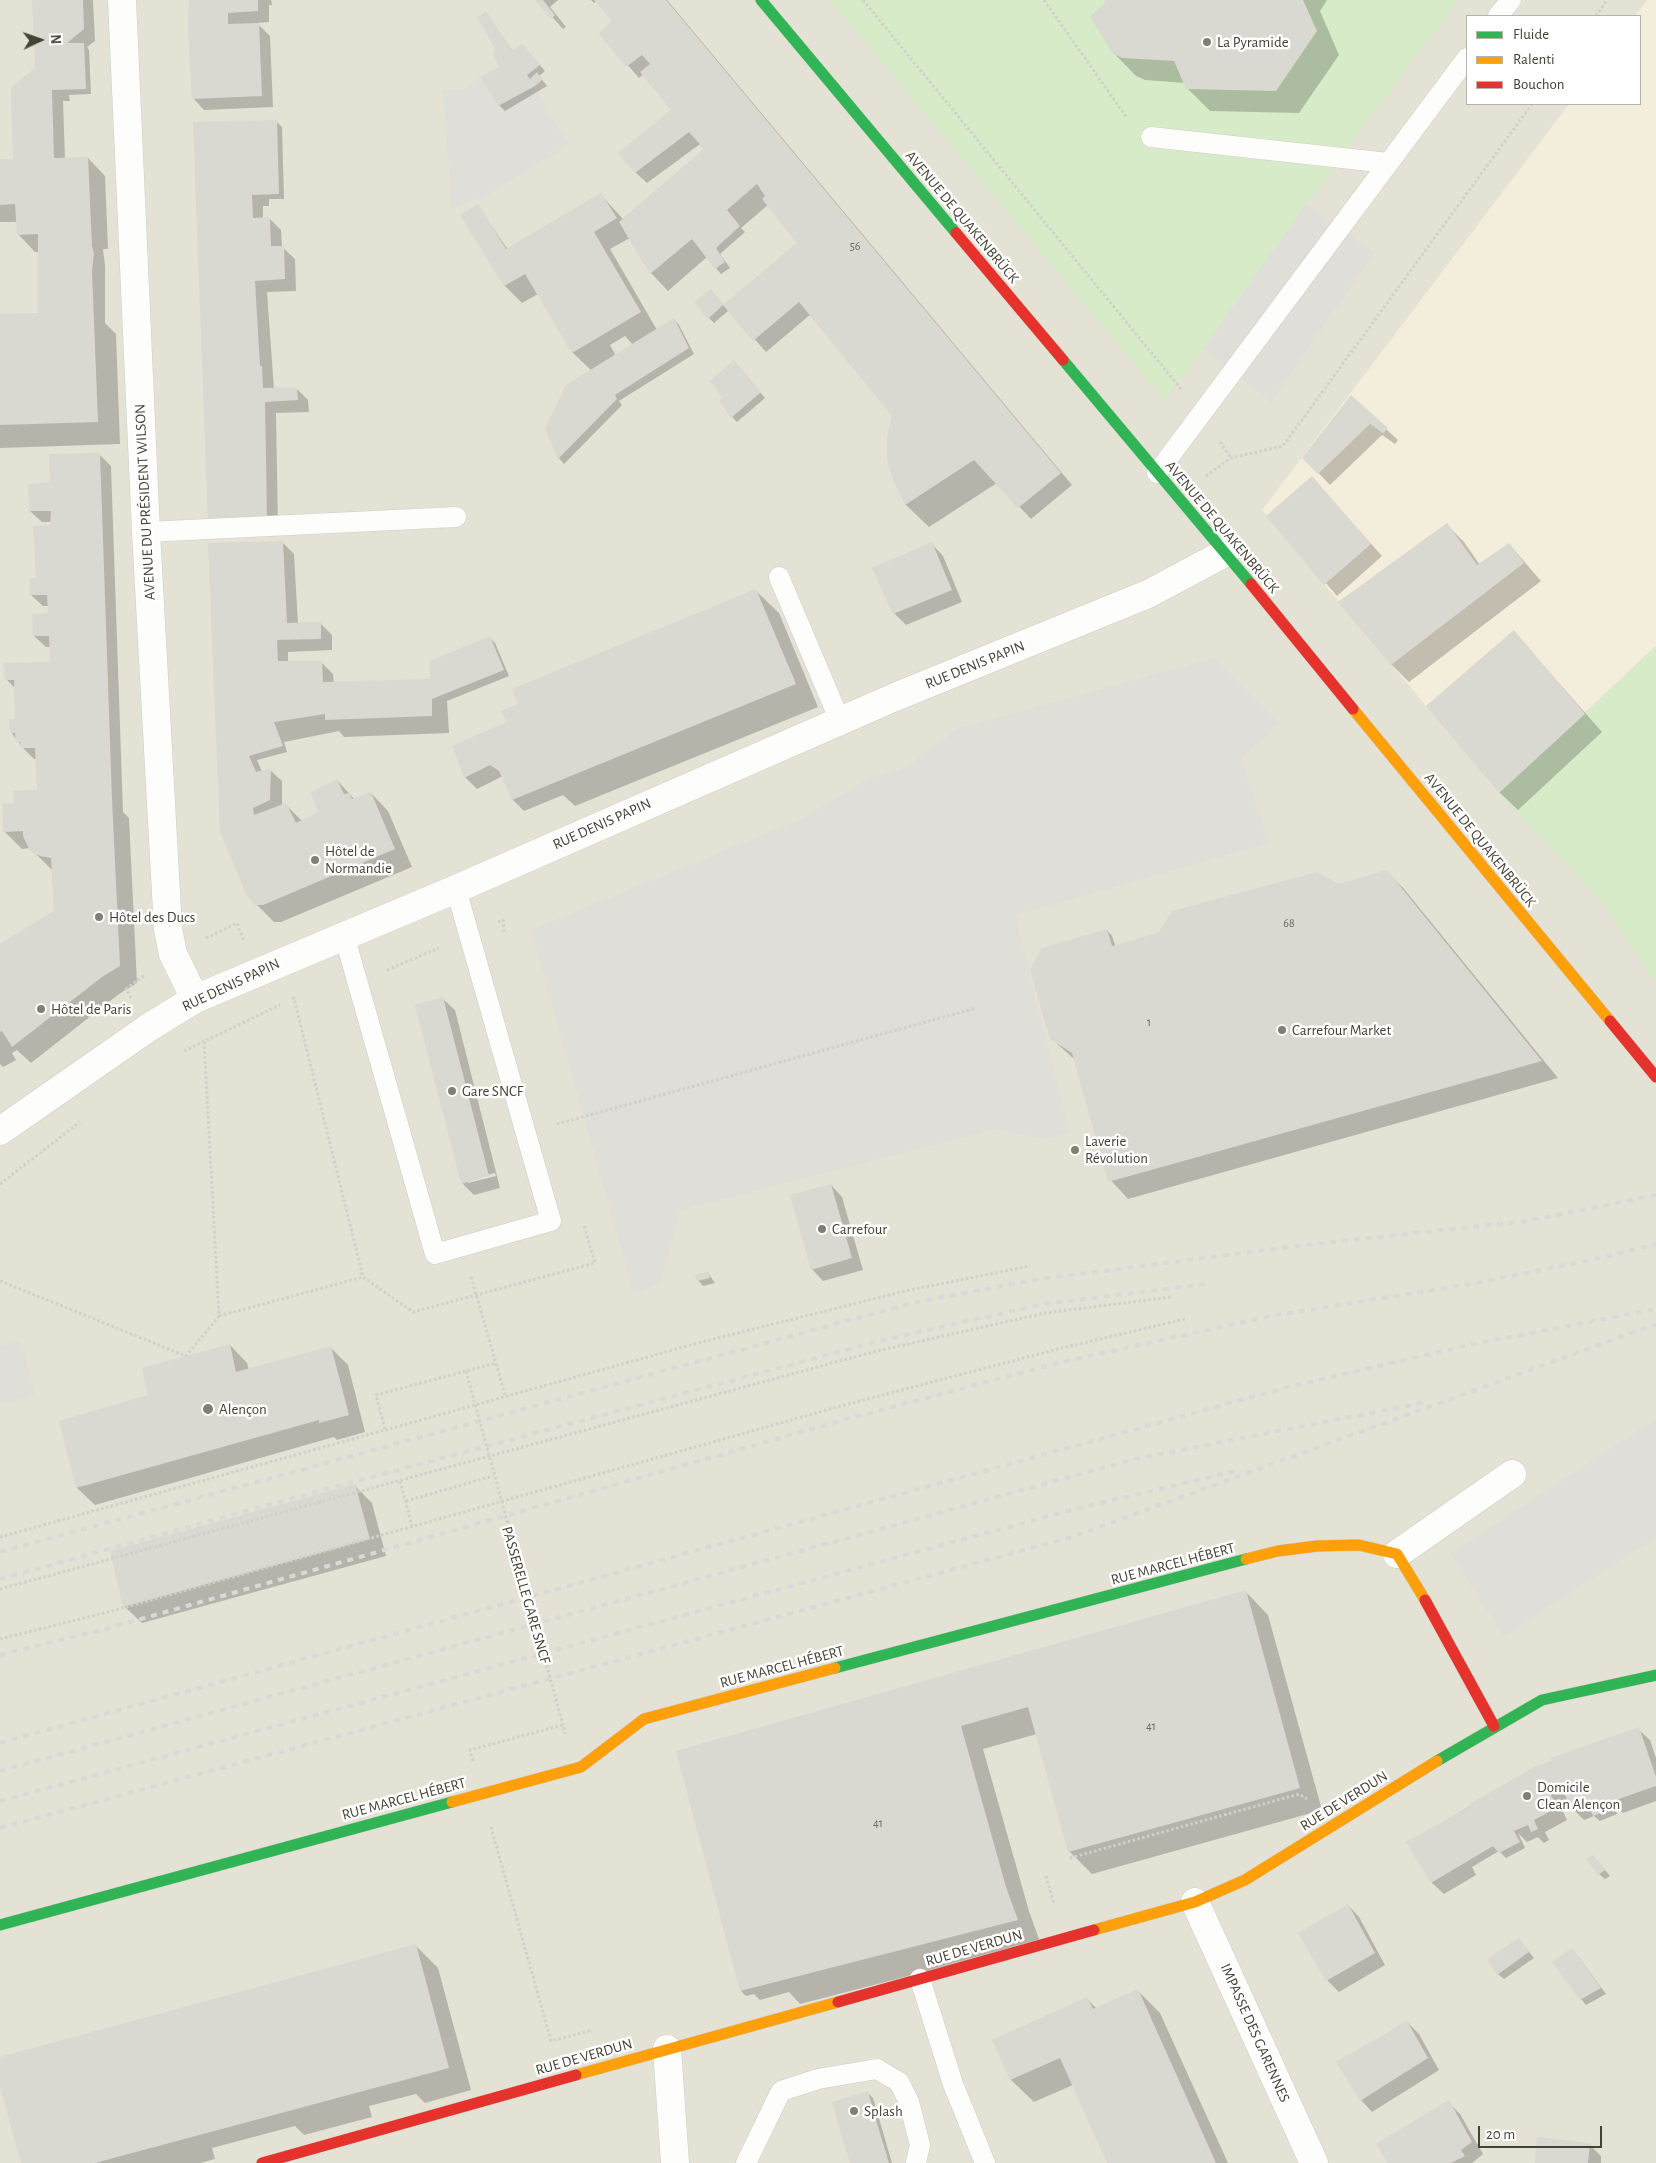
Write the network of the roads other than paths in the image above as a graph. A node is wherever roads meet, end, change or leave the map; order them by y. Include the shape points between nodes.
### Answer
1 (122, 0) edge
2 (761, 0) edge
3 (1511, 0) edge
4 (1499, 15) edge
5 (1466, 59) edge
6 (1151, 137) road end
7 (1388, 163) junction
8 (1157, 473) junction
9 (456, 517) dead end
10 (146, 532) junction
11 (1225, 553) junction
12 (779, 577) dead end
13 (840, 721) junction
14 (456, 888) junction
15 (344, 935) junction
16 (194, 999) junction
17 (1656, 1077) edge
18 (0, 1131) edge
19 (1512, 1474) dead end
20 (1397, 1554) junction
21 (1656, 1675) edge
22 (1494, 1726) junction
23 (1196, 1902) junction
24 (0, 1925) edge
25 (920, 1979) junction
26 (667, 2049) junction
27 (262, 2163) edge
28 (675, 2163) edge
29 (746, 2163) edge
30 (916, 2163) edge
31 (985, 2163) edge
32 (1314, 2163) edge

1 - 10 street, AVENUE DU PRÉSIDENT WILSON
2 - 8 street, AVENUE DE QUAKENBRÜCK
3 - 4 lane
5 - 7 lane
6 - 7 lane
7 - 8 lane
8 - 11 street, AVENUE DE QUAKENBRÜCK
9 - 10 lane
10 - 16 street, AVENUE DU PRÉSIDENT WILSON via 168,929 173,954
11 - 13 street, RUE DENIS PAPIN via 1148,594
11 - 17 street, AVENUE DE QUAKENBRÜCK
12 - 13 lane
13 - 14 street, RUE DENIS PAPIN
14 - 15 street, RUE DENIS PAPIN
14 - 15 lane via 551,1221 436,1254
15 - 16 street, RUE DENIS PAPIN
16 - 18 street, RUE DENIS PAPIN
19 - 20 street
20 - 22 street
20 - 24 street, RUE MARCEL HÉBERT via 1360,1545 1317,1546 1269,1554 644,1719 581,1767
21 - 22 street, RUE DE VERDUN via 1542,1700
22 - 23 street, RUE DE VERDUN via 1245,1880
23 - 25 street, RUE DE VERDUN
23 - 32 street, IMPASSE DES GARENNES
25 - 26 street, RUE DE VERDUN
25 - 31 lane via 953,2084
26 - 27 street, RUE DE VERDUN
26 - 28 street
29 - 30 lane via 781,2091 818,2079 877,2070 899,2082 909,2102 920,2145

